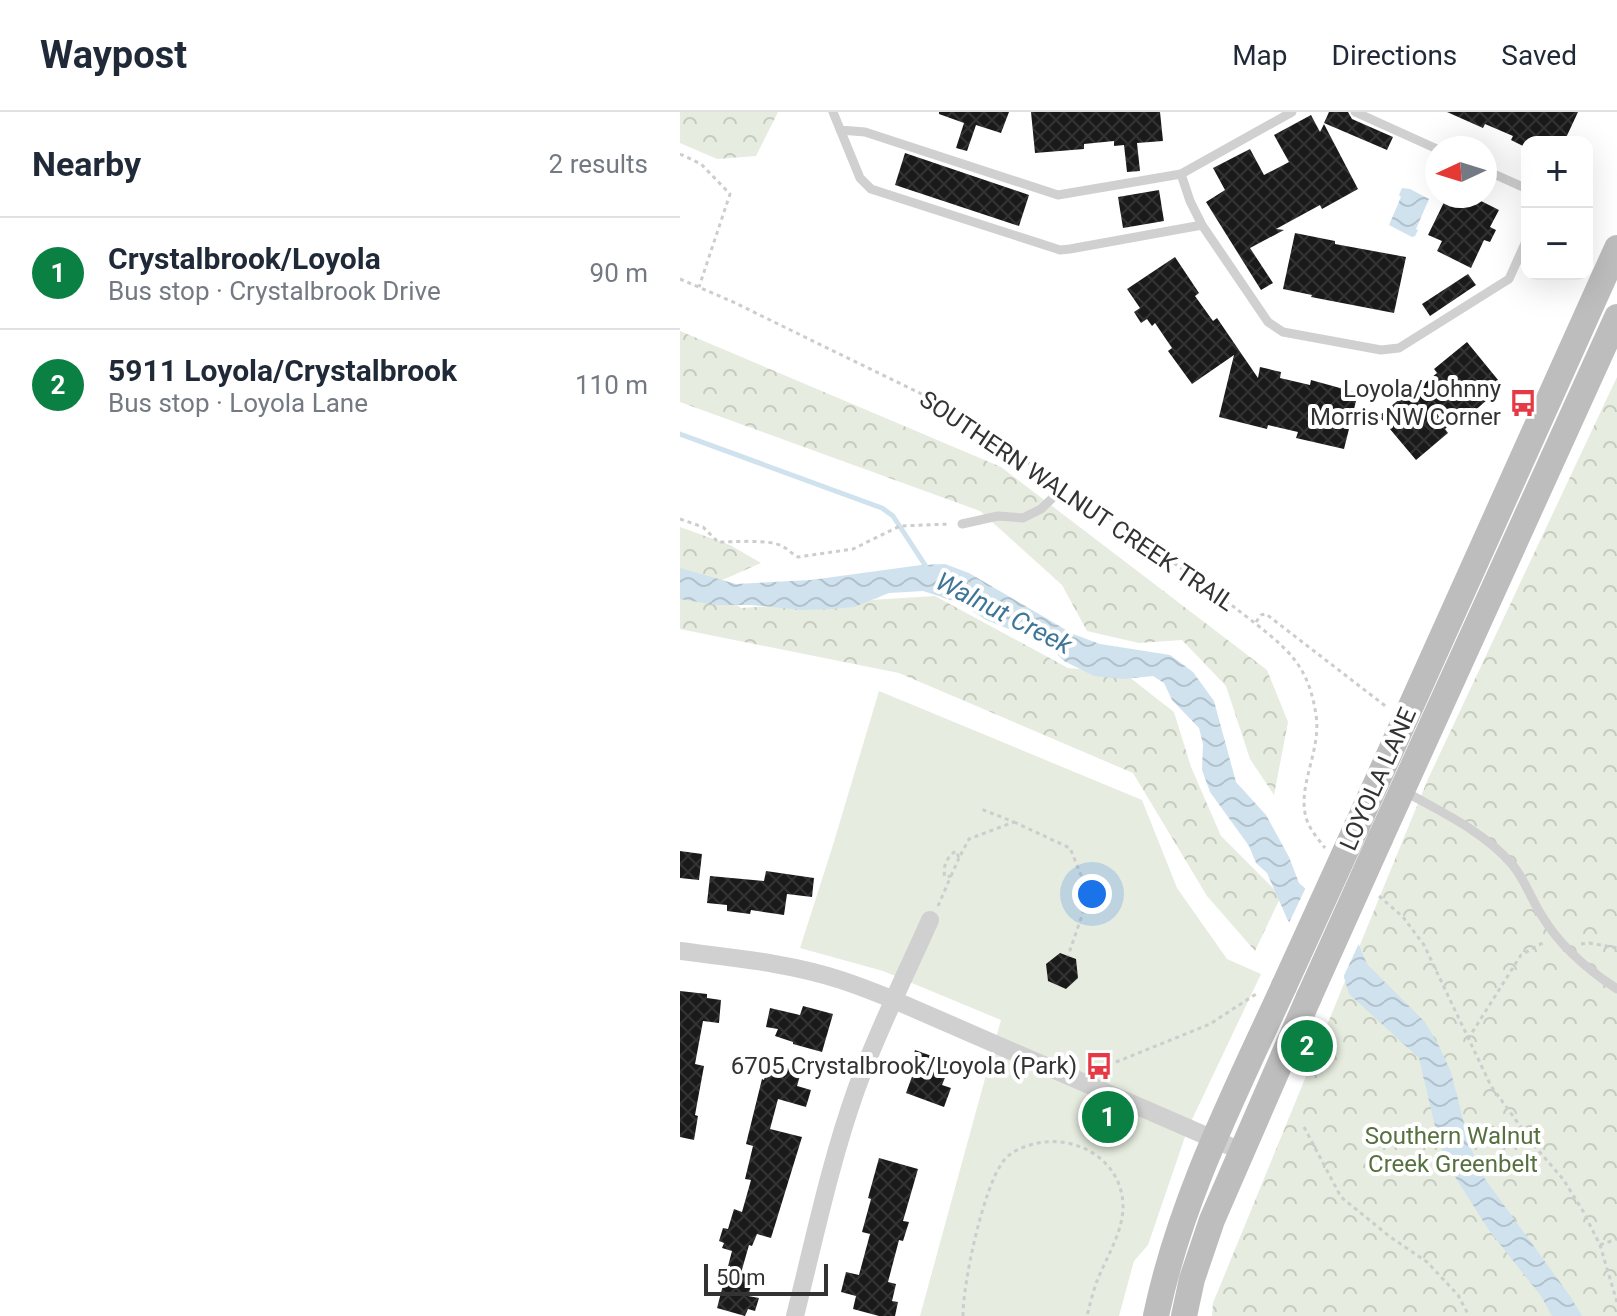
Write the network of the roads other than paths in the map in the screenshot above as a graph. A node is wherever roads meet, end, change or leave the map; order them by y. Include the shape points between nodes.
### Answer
1 (833, 112) edge
2 (1292, 112) edge
3 (1355, 112) edge
4 (840, 130) junction
5 (1425, 144) edge
6 (1181, 174) junction
7 (1497, 175) edge
8 (1521, 186) edge
9 (1202, 225) junction
10 (1617, 248) edge
11 (1521, 252) edge
12 (1587, 315) junction
13 (1615, 322) edge
14 (1576, 340) junction
15 (1601, 352) junction
16 (1064, 487) road end
17 (962, 524) road end
18 (1379, 777) junction
19 (1403, 790) junction
20 (930, 920) road end
21 (680, 951) edge
22 (1617, 989) edge
23 (894, 1000) junction
24 (1213, 1140) junction
25 (1241, 1151) junction
26 (795, 1316) edge
27 (1156, 1316) edge
28 (1184, 1316) edge

1 - 4 lane
2 - 6 lane
3 - 5 lane
4 - 6 lane via 865,132 1058,195
4 - 9 lane via 860,178 871,189 1060,250
6 - 9 lane
7 - 8 lane
9 - 11 lane via 1268,322 1283,332 1390,350 1509,279
10 - 12 main road, LOYOLA LANE
12 - 13 main road
12 - 14 main road, LOYOLA LANE
13 - 15 main road, LOYOLA LANE
14 - 15 main road
14 - 18 main road, LOYOLA LANE
15 - 19 main road, LOYOLA LANE
16 - 17 lane via 1023,518 998,516
18 - 19 main road
18 - 24 main road, LOYOLA LANE, bridge via 1275,987
19 - 22 lane via 1473,831 1510,861 1564,946
19 - 25 main road, LOYOLA LANE, bridge
20 - 23 street
21 - 23 street via 801,970
23 - 24 street
23 - 26 street via 844,1128
24 - 25 street
24 - 27 main road, LOYOLA LANE via 1178,1233
25 - 28 main road, LOYOLA LANE via 1206,1234

